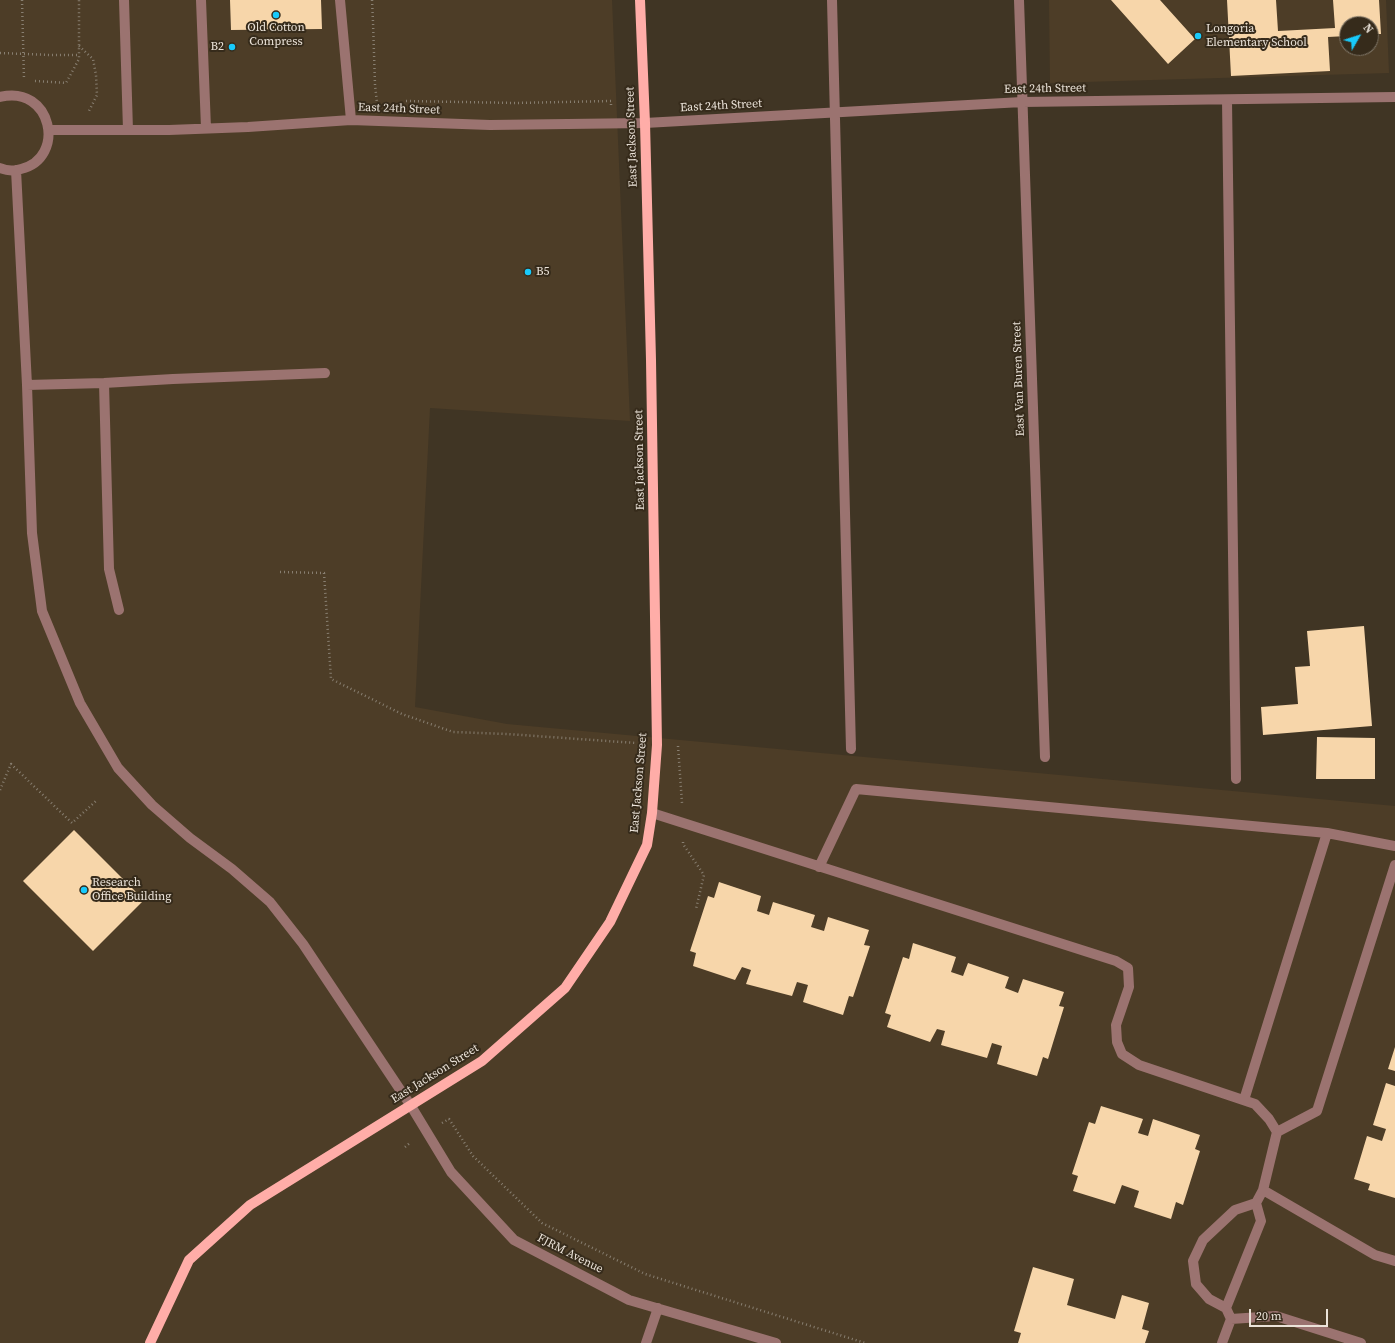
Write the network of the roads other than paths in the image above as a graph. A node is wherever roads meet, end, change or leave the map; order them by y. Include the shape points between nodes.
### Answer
1 (124, 0) edge
2 (201, 0) edge
3 (340, 0) edge
4 (640, 0) edge
5 (832, 0) edge
6 (1019, 0) edge
7 (0, 97) edge
8 (1395, 97) edge
9 (1227, 100) junction
10 (1022, 102) junction
11 (836, 113) junction
12 (351, 120) junction
13 (645, 123) junction
14 (206, 128) junction
15 (49, 130) junction
16 (128, 130) junction
17 (0, 168) edge
18 (16, 170) junction
19 (325, 373) dead end
20 (104, 383) junction
21 (27, 385) junction
22 (118, 610) dead end
23 (851, 749) dead end
24 (1045, 758) dead end
25 (1236, 779) dead end
26 (652, 813) junction
27 (1327, 833) junction
28 (1395, 846) edge
29 (1395, 864) edge
30 (819, 867) junction
31 (1244, 1100) junction
32 (410, 1106) junction
33 (1277, 1132) junction
34 (1263, 1190) junction
35 (1256, 1203) junction
36 (1395, 1262) edge
37 (658, 1308) junction
38 (1226, 1308) junction
39 (1231, 1319) junction
40 (150, 1343) edge
41 (646, 1343) edge
42 (776, 1343) edge
43 (1222, 1343) edge
44 (1361, 1343) edge

1 - 16 street
2 - 14 street
3 - 12 street
4 - 13 main road, East Jackson Street
5 - 11 street
6 - 10 street, East Van Buren Street
7 - 15 street via 20,96 31,101 40,108
8 - 9 street, East 24th Street
9 - 10 street, East 24th Street
9 - 25 street
10 - 11 street, East 24th Street
10 - 24 street, East Van Buren Street
11 - 13 street, East 24th Street
11 - 23 street
12 - 13 street, East 24th Street via 490,125
12 - 14 street, East 24th Street
13 - 26 main road, East Jackson Street via 657,745
14 - 16 street, East 24th Street
15 - 16 street, East 24th Street
15 - 18 street via 45,149 40,157 34,164
17 - 18 street
18 - 21 street, FJRM Avenue
19 - 20 street
20 - 21 street
20 - 22 street via 109,569
21 - 32 street, FJRM Avenue via 32,533 42,611 80,703 118,768 152,804 270,902 303,944
26 - 30 street
26 - 32 main road, East Jackson Street via 646,844 610,922 565,988 482,1061
27 - 28 street
27 - 30 street via 856,789
27 - 31 street
29 - 33 street via 1317,1111
30 - 31 street via 1116,961 1128,968 1130,987 1116,1025 1122,1054 1139,1065
31 - 33 street via 1255,1104
32 - 37 street, FJRM Avenue via 451,1172 514,1240 629,1300
32 - 40 main road, East Jackson Street via 250,1205 189,1260
33 - 34 street
34 - 35 street
34 - 36 street via 1375,1255
35 - 38 street via 1261,1222
35 - 38 street via 1235,1210 1203,1240 1193,1261 1196,1284 1209,1299
37 - 41 street
37 - 42 street, FJRM Avenue
38 - 39 street
39 - 43 street
39 - 44 street via 1276,1316

